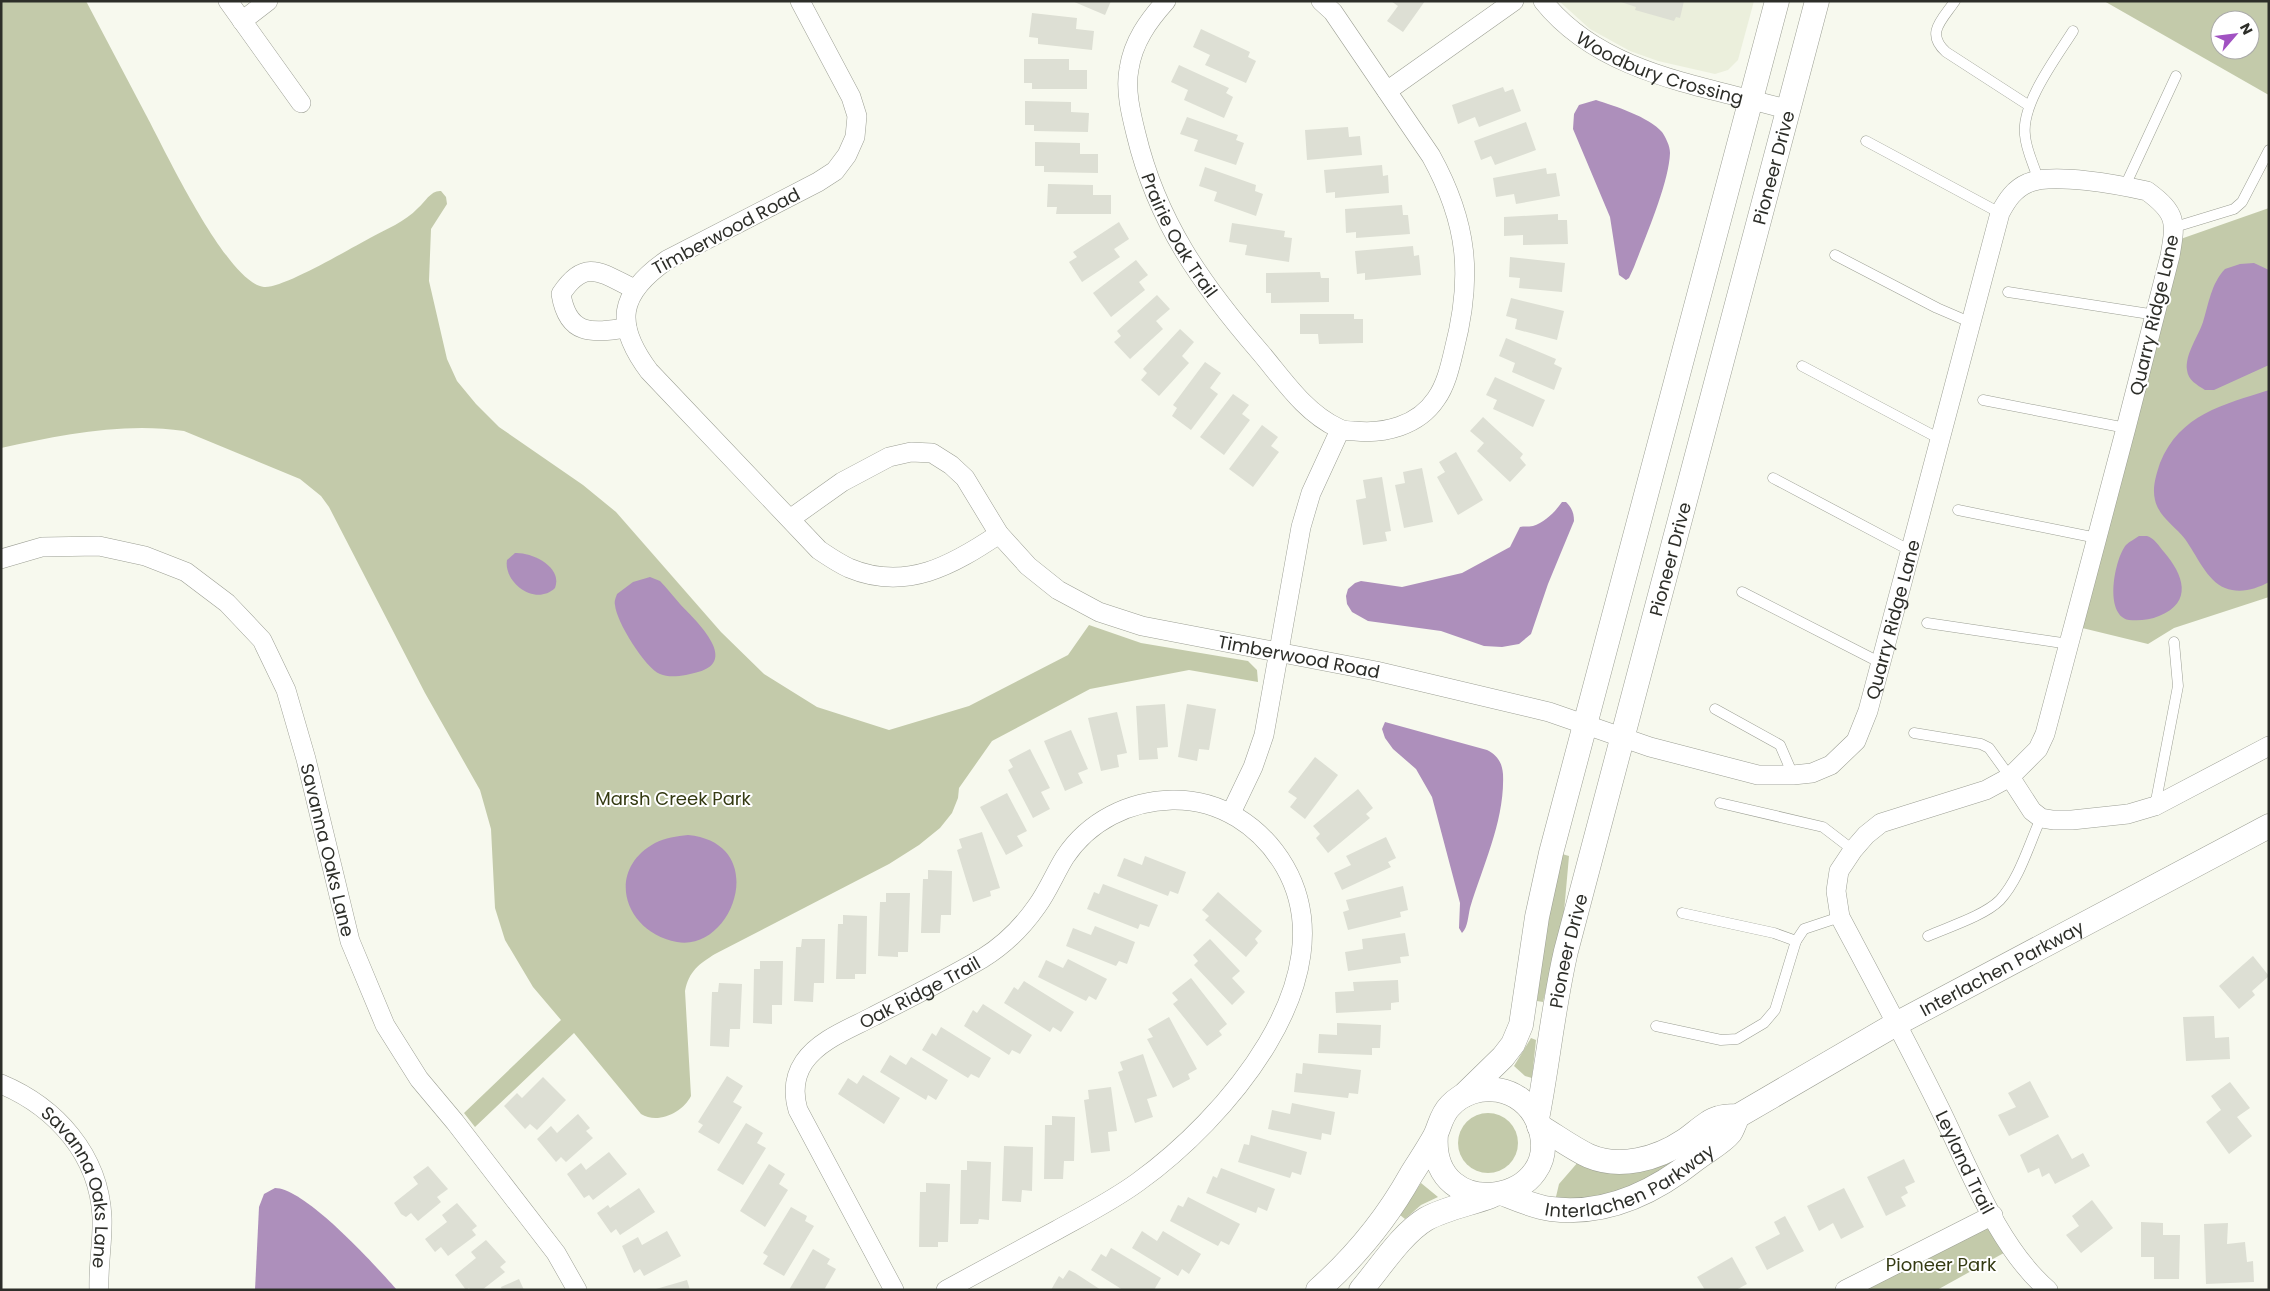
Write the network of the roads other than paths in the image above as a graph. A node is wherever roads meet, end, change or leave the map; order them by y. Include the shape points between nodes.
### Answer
1 (228, 1) edge
2 (268, 1) edge
3 (800, 1) edge
4 (1166, 1) edge
5 (1321, 1) edge
6 (1514, 1) edge
7 (1543, 1) edge
8 (1777, 1) edge
9 (1817, 1) edge
10 (1954, 1) edge
11 (242, 21) junction
12 (2073, 31) dead end
13 (2176, 76) dead end
14 (1387, 91) junction
15 (1752, 99) junction
16 (300, 103) dead end
17 (2028, 105) junction
18 (1789, 110) junction
19 (1866, 141) dead end
20 (2269, 150) edge
21 (2038, 179) junction
22 (2125, 186) junction
23 (2000, 213) junction
24 (2175, 227) junction
25 (1835, 254) dead end
26 (634, 288) junction
27 (2008, 292) dead end
28 (2156, 315) junction
29 (1972, 323) junction
30 (627, 328) junction
31 (1802, 366) dead end
32 (1983, 400) dead end
33 (2126, 428) junction
34 (1340, 430) junction
35 (1940, 439) junction
36 (1773, 478) dead end
37 (1958, 510) dead end
38 (790, 519) junction
39 (999, 534) junction
40 (2097, 538) junction
41 (1911, 551) junction
42 (1, 559) edge
43 (1742, 592) dead end
44 (1927, 623) dead end
45 (2174, 642) dead end
46 (2069, 644) junction
47 (1278, 651) junction
48 (1881, 663) junction
49 (1715, 708) dead end
50 (1586, 724) junction
51 (1914, 733) dead end
52 (1623, 737) junction
53 (2269, 746) edge
54 (1793, 776) junction
55 (2010, 777) junction
56 (1720, 803) dead end
57 (2155, 806) junction
58 (1231, 813) junction
59 (2041, 818) junction
60 (2269, 826) edge
61 (1853, 850) junction
62 (1682, 912) dead end
63 (1840, 917) junction
64 (1928, 936) dead end
65 (1796, 941) junction
66 (1896, 1024) junction
67 (1656, 1026) dead end
68 (1, 1084) edge
69 (1464, 1095) junction
70 (1738, 1116) junction
71 (1538, 1123) junction
72 (1436, 1134) junction
73 (1498, 1195) junction
74 (1993, 1216) junction
75 (99, 1290) edge
76 (577, 1290) edge
77 (894, 1290) edge
78 (946, 1290) edge
79 (1318, 1290) edge
80 (1361, 1290) edge
81 (1845, 1290) edge
82 (2048, 1290) edge

1 - 11 street
2 - 11 street
3 - 26 street, Timberwood Road via 851,97 857,116 855,137 847,155 835,170 818,182 666,260
4 - 34 street, Prairie Oak Trail via 1148,21 1136,44 1129,70 1128,95 1133,126 1153,190 1187,259 1231,320 1305,404
5 - 14 street, Prairie Oak Trail via 1333,12
6 - 14 street
7 - 15 street, Woodbury Crossing via 1566,26 1587,41 1641,70
8 - 15 street, Pioneer Drive
9 - 18 street, Pioneer Drive
10 - 17 lane via 1938,26 1935,35 1938,44
11 - 16 street
12 - 17 lane
13 - 22 lane
14 - 34 street, Prairie Oak Trail via 1431,156 1455,207 1465,264 1463,316 1447,378 1436,401 1396,428 1373,433
15 - 18 street, Woodbury Crossing
15 - 50 street, Pioneer Drive
17 - 21 lane via 2025,136
18 - 52 street, Pioneer Drive
19 - 23 lane
20 - 24 lane via 2242,202 2234,209
21 - 22 street, Quarry Ridge Lane
21 - 23 street, Quarry Ridge Lane via 2015,191
22 - 24 street, Quarry Ridge Lane via 2147,191 2157,198 2169,211
23 - 29 street, Quarry Ridge Lane
24 - 28 street, Quarry Ridge Lane
25 - 29 lane
26 - 30 street, Timberwood Road via 626,308
26 - 30 street via 600,272 582,271 570,279 560,294 563,310 571,322 585,330
27 - 28 lane
28 - 33 street, Quarry Ridge Lane
29 - 35 street, Quarry Ridge Lane
30 - 38 street, Timberwood Road via 634,350 649,371
31 - 35 lane
32 - 33 lane
33 - 40 street, Quarry Ridge Lane
34 - 47 street via 1311,493 1301,527
35 - 41 street, Quarry Ridge Lane
36 - 41 lane
37 - 40 lane
38 - 39 street, Timberwood Road via 819,550 849,568 879,575 911,576 940,569
38 - 39 street, Timberwood Road via 842,482 889,457 912,452 932,453 965,478
39 - 47 street, Timberwood Road via 1028,566 1058,590 1099,612 1142,626
40 - 46 street, Quarry Ridge Lane
41 - 48 street, Quarry Ridge Lane
42 - 76 street, Savanna Oaks Lane via 42,547 99,546 145,556 186,572 227,603 262,640 286,690 350,941 385,1025 419,1079 559,1257
43 - 48 lane
44 - 46 lane
45 - 57 lane via 2178,686
46 - 55 street, Quarry Ridge Lane via 2045,734 2038,749
47 - 50 street, Timberwood Road via 1444,687
47 - 58 street via 1260,749
48 - 54 street, Quarry Ridge Lane via 1856,741 1831,765
49 - 54 lane via 1780,745
50 - 52 street, Timberwood Road
50 - 69 street, Pioneer Drive via 1540,901 1521,1024 1503,1057
51 - 55 lane via 1981,744 1989,748
52 - 54 street, Quarry Ridge Lane via 1758,775
52 - 71 street, Pioneer Drive via 1562,969
53 - 57 street
55 - 59 street via 2032,811
55 - 61 street, Quarry Ridge Lane via 1986,790 1881,823
56 - 61 lane via 1823,827
57 - 59 street via 2128,814 2072,820
58 - 77 street, Oak Ridge Trail via 1173,800 1132,807 1109,816 1076,844 1035,909 1001,945 969,966 826,1042 806,1060 795,1086 800,1115
58 - 78 street, Oak Ridge Trail via 1261,836 1282,863 1296,892 1302,922 1302,953 1296,981 1258,1056 1202,1128 1150,1174 1101,1206
59 - 64 lane via 2011,885 1999,901
60 - 66 street, Interlachen Parkway
61 - 63 street, Quarry Ridge Lane via 1839,871 1836,891
62 - 65 lane via 1774,932
63 - 65 lane via 1804,929
63 - 66 street, Quarry Ridge Lane
65 - 67 lane via 1775,1010 1764,1023 1737,1039 1722,1040
66 - 70 street, Interlachen Parkway
66 - 74 street, Leyland Trail
68 - 75 street, Savanna Oaks Lane via 42,1106 62,1124 89,1167 102,1217
69 - 71 street via 1484,1089 1506,1092 1524,1102
69 - 72 street via 1444,1114
70 - 71 street, Interlachen Parkway via 1718,1118 1683,1142 1656,1155 1623,1162 1589,1156
70 - 73 street, Interlachen Parkway via 1730,1134 1679,1173 1628,1200 1600,1207 1558,1209
71 - 73 street via 1542,1149 1534,1170 1524,1183
72 - 73 street via 1437,1156 1447,1176 1464,1190 1477,1195
72 - 79 street via 1384,1217 1357,1251
73 - 80 street via 1446,1211 1423,1222 1408,1234
74 - 81 street
74 - 82 street, Leyland Trail via 2013,1252

